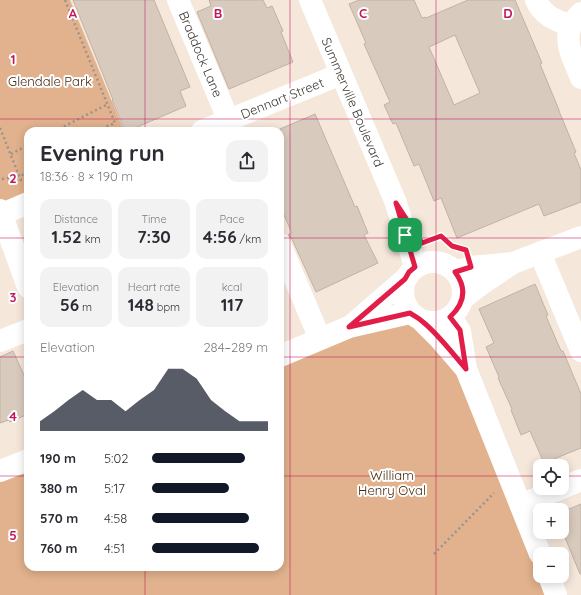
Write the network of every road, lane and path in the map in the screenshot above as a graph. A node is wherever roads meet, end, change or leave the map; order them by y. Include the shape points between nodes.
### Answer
1 (65, 0) edge
2 (178, 0) edge
3 (310, 0) edge
4 (536, 0) edge
5 (576, 20) edge
6 (341, 74) junction
7 (581, 78) edge
8 (108, 104) junction
9 (231, 126) edge
10 (63, 127) edge
11 (105, 127) edge
12 (0, 128) edge
13 (24, 147) edge
14 (11, 154) junction
15 (24, 174) edge
16 (19, 176) junction
17 (2, 179) dead end
18 (24, 190) edge
19 (24, 197) edge
20 (396, 203) junction
21 (1, 212) edge
22 (581, 237) edge
23 (422, 243) junction
24 (540, 253) junction
25 (284, 254) edge
26 (513, 263) junction
27 (456, 267) junction
28 (410, 273) junction
29 (24, 276) edge
30 (462, 299) junction
31 (416, 317) junction
32 (450, 317) junction
33 (349, 327) junction
34 (24, 332) edge
35 (320, 339) junction
36 (0, 341) edge
37 (581, 351) edge
38 (284, 354) edge
39 (466, 369) junction
40 (24, 462) edge
41 (0, 471) edge
42 (581, 480) edge
43 (496, 490) dead end
44 (521, 505) junction
45 (537, 547) edge
46 (434, 554) dead end
47 (552, 583) edge
48 (556, 595) edge

1 - 8 path
2 - 9 street, Braddock Lane
3 - 6 street, Summerville Boulevard
4 - 5 street via 544,13 553,19
5 - 7 street via 568,40
6 - 9 street, Dennart Street
6 - 20 street, Summerville Boulevard
8 - 10 path
8 - 11 path via 115,123
12 - 14 path
13 - 14 path
14 - 16 path
15 - 16 path
16 - 17 path
16 - 18 path
19 - 21 street
20 - 23 street, Summerville Boulevard
20 - 28 street, Summerville Boulevard
21 - 29 street
22 - 24 street
23 - 27 street, Summerville Boulevard
23 - 27 path via 441,236 452,246 466,250
24 - 26 street
24 - 37 street
25 - 35 street
26 - 27 street
26 - 30 street
27 - 28 street via 428,262
27 - 30 street via 462,284
28 - 31 street via 402,293 403,300
28 - 33 street
30 - 32 street via 460,306
31 - 32 street via 430,323 444,321
31 - 33 street
31 - 39 street via 440,339
32 - 39 street via 460,330
33 - 35 street
34 - 36 street
35 - 38 street
39 - 44 street
40 - 41 street
42 - 44 street
43 - 46 path
44 - 45 street
47 - 48 street

